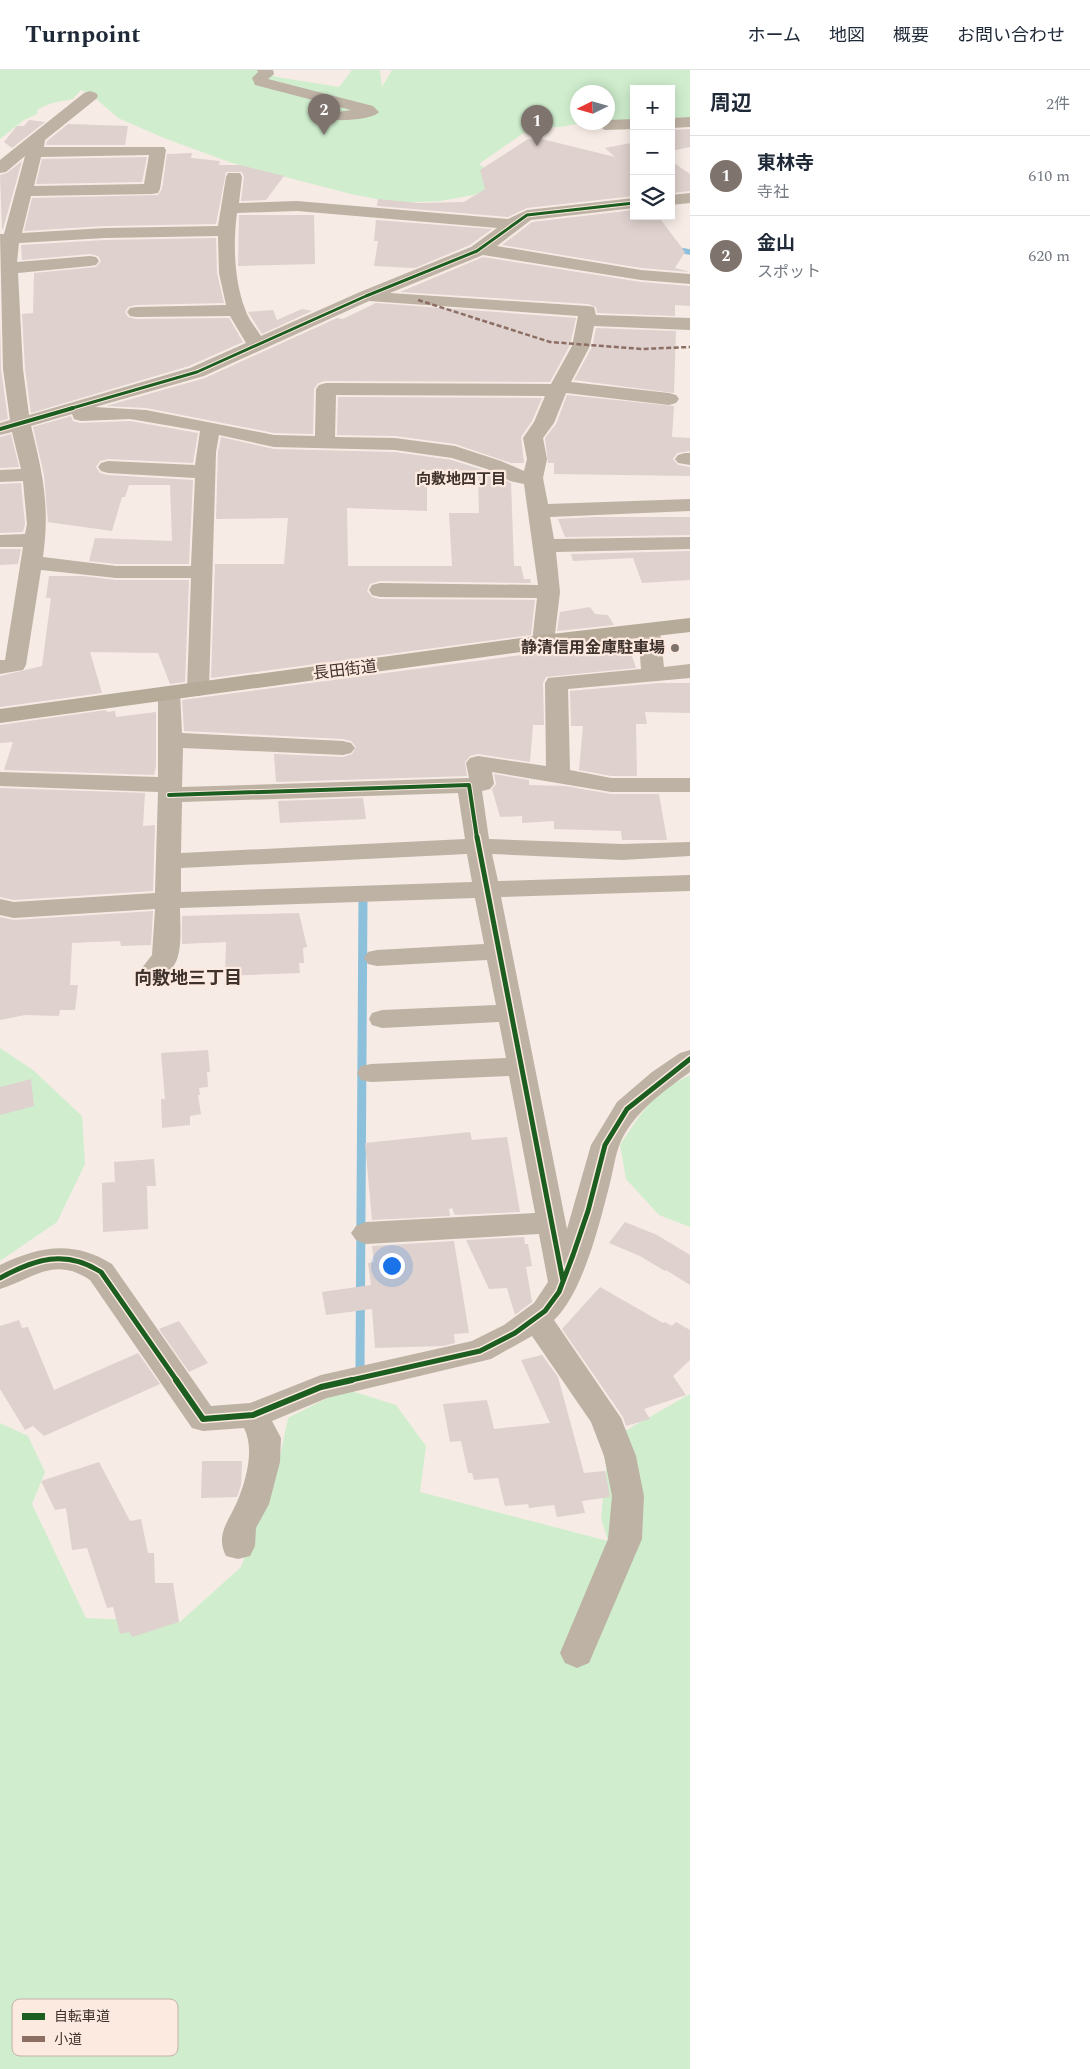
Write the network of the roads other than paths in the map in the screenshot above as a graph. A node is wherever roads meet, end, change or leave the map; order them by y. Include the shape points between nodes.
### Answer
1 (265, 70) edge
2 (90, 96) dead end
3 (337, 116) dead end
4 (690, 122) edge
5 (675, 123) edge
6 (630, 124) edge
7 (615, 125) edge
8 (37, 145) junction
9 (16, 155) junction
10 (0, 158) edge
11 (0, 168) edge
12 (234, 177) dead end
13 (23, 191) junction
14 (690, 198) edge
15 (675, 200) edge
16 (630, 203) edge
17 (229, 208) junction
18 (509, 224) junction
19 (226, 231) junction
20 (6, 239) edge
21 (481, 249) junction
22 (90, 261) dead end
23 (9, 268) junction
24 (690, 279) edge
25 (366, 296) junction
26 (236, 310) junction
27 (136, 312) dead end
28 (587, 320) junction
29 (690, 324) edge
30 (257, 345) junction
31 (6, 370) edge
32 (558, 388) junction
33 (669, 399) dead end
34 (52, 413) junction
35 (20, 423) junction
36 (211, 427) junction
37 (0, 429) edge
38 (325, 442) junction
39 (108, 467) dead end
40 (205, 472) junction
41 (33, 475) junction
42 (0, 476) edge
43 (533, 478) junction
44 (690, 505) edge
45 (539, 510) junction
46 (34, 540) junction
47 (0, 541) edge
48 (690, 543) edge
49 (544, 546) junction
50 (31, 562) junction
51 (200, 572) junction
52 (380, 590) dead end
53 (549, 592) junction
54 (690, 625) edge
55 (649, 631) junction
56 (543, 642) junction
57 (0, 667) edge
58 (690, 671) edge
59 (653, 674) junction
60 (198, 689) junction
61 (169, 693) junction
62 (0, 716) edge
63 (171, 740) junction
64 (343, 748) dead end
65 (558, 775) junction
66 (0, 779) edge
67 (469, 785) junction
68 (690, 785) edge
69 (169, 790) junction
70 (478, 846) junction
71 (690, 849) edge
72 (169, 862) junction
73 (690, 883) edge
74 (488, 889) junction
75 (169, 900) junction
76 (0, 907) edge
77 (500, 951) junction
78 (377, 958) dead end
79 (152, 972) dead end
80 (512, 1012) junction
81 (382, 1019) dead end
82 (690, 1060) edge
83 (522, 1066) junction
84 (371, 1072) dead end
85 (551, 1223) junction
86 (366, 1233) dead end
87 (0, 1278) edge
88 (563, 1282) junction
89 (536, 1318) junction
90 (253, 1415) junction
91 (238, 1546) dead end
92 (577, 1653) dead end

1 - 3 street via 260,82 371,112
2 - 8 street
4 - 5 street
6 - 7 street
8 - 9 street
8 - 13 street
8 - 13 street via 158,150 152,190
9 - 10 street
9 - 11 street
12 - 17 street
13 - 20 street
14 - 15 street
16 - 18 street via 527,215
17 - 18 street via 298,206
17 - 19 street
18 - 21 street
19 - 20 street
19 - 26 street via 228,273
20 - 23 street
21 - 24 street via 641,275
21 - 25 street
22 - 23 street
23 - 31 street
25 - 28 street via 588,311
25 - 30 street
26 - 27 street
26 - 30 street
28 - 29 street
28 - 32 street via 581,346
30 - 34 street via 197,372
31 - 35 street
32 - 33 street
32 - 38 street via 326,389
32 - 43 street via 544,423 533,438 537,459
34 - 35 street
34 - 36 street via 146,416
35 - 37 street
35 - 41 street
36 - 38 street via 257,438
36 - 40 street
38 - 43 street via 395,444 455,452 485,461 517,477
39 - 40 street
40 - 51 street
41 - 42 street
41 - 46 street via 37,524
43 - 45 street
44 - 45 street
45 - 49 street
46 - 47 street
46 - 50 street
48 - 49 street
49 - 53 street
50 - 51 street via 116,572
50 - 57 street via 15,665
51 - 60 street
52 - 53 street
53 - 56 street
54 - 55 main road, 長田街道
55 - 56 main road, 長田街道
55 - 59 street
56 - 60 main road, 長田街道
58 - 59 street
59 - 65 street via 556,683
60 - 61 main road, 長田街道
61 - 62 main road, 長田街道
61 - 63 street
63 - 64 street
63 - 69 street
65 - 67 street via 478,763 482,784
65 - 68 street via 610,785
66 - 69 street
67 - 69 street
67 - 70 street
69 - 72 street
70 - 71 street via 622,852
70 - 72 street
70 - 74 street
72 - 75 street
73 - 74 street
74 - 75 street
74 - 77 street
75 - 76 street via 14,910
75 - 79 street via 165,957
77 - 78 street
77 - 80 street
80 - 81 street
80 - 83 street
82 - 88 street via 662,1078 627,1109 605,1146 588,1211
83 - 84 street
83 - 85 street
85 - 86 street
85 - 88 street
87 - 90 street via 31,1263 79,1260 101,1272 203,1419
88 - 89 street via 545,1311
89 - 90 street via 480,1352 321,1387
89 - 92 street via 605,1418 620,1456 628,1496 625,1539
90 - 91 street via 265,1438 264,1462 253,1504 240,1527

